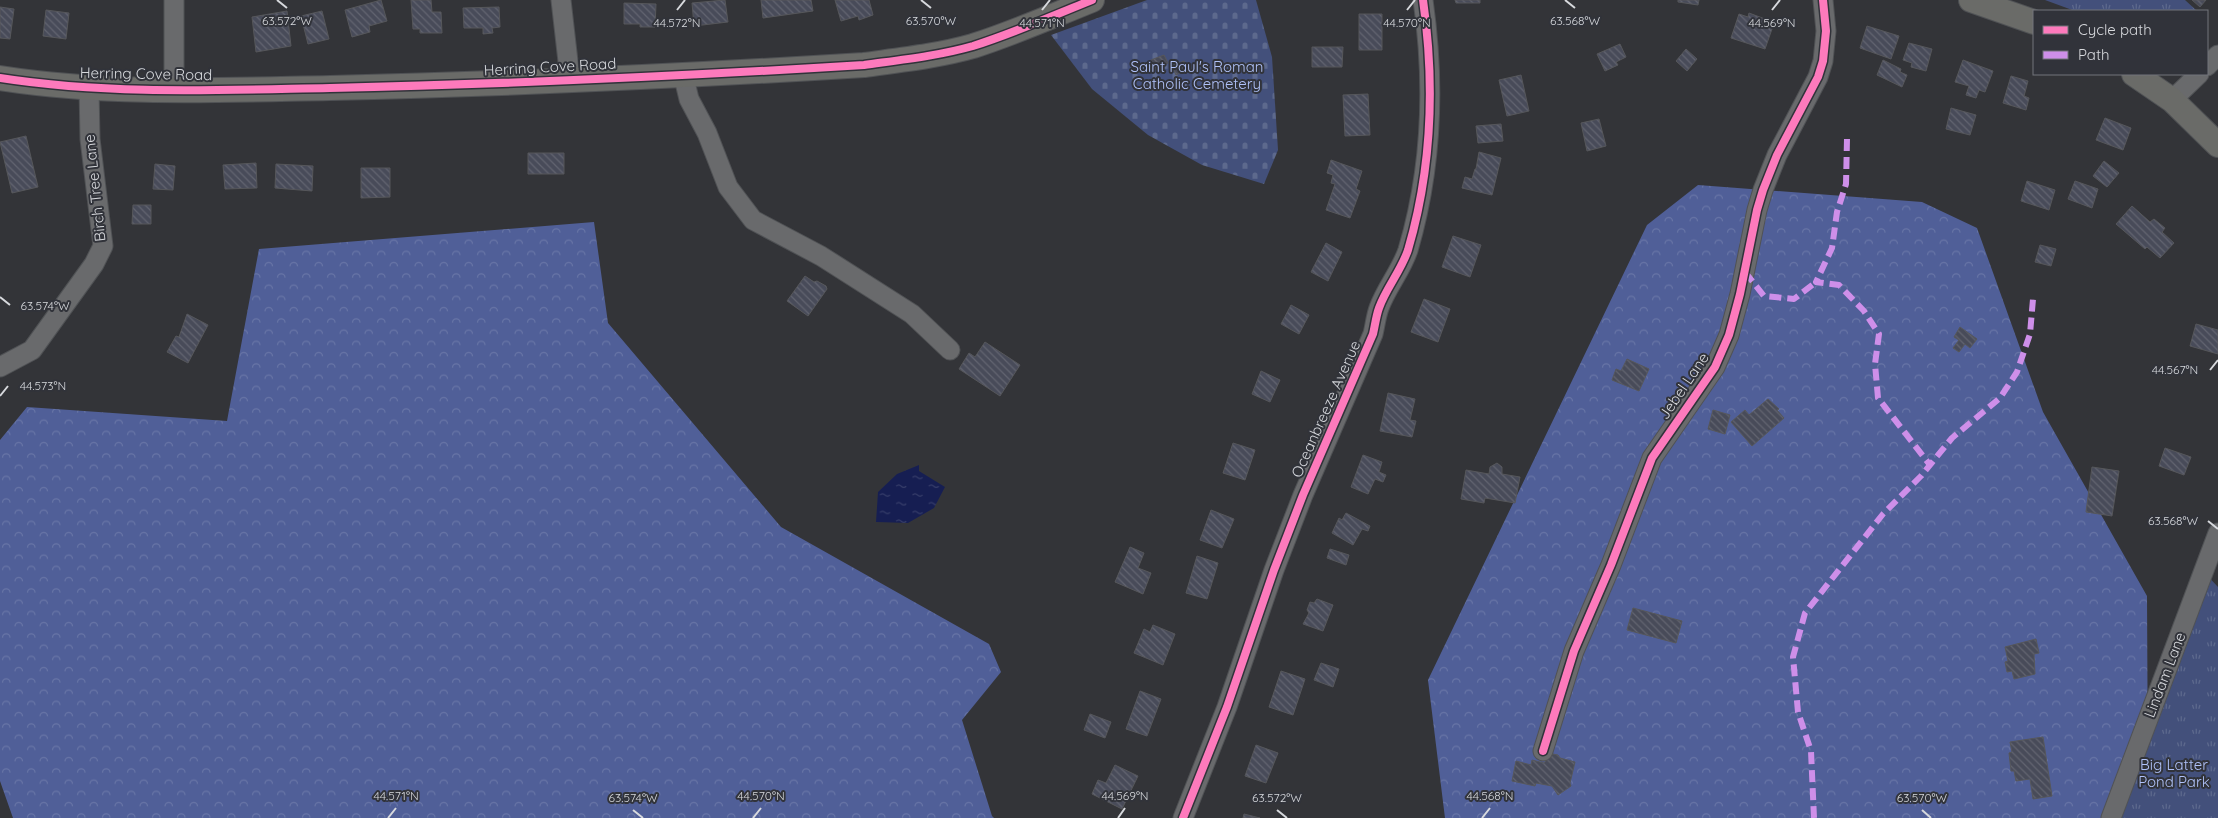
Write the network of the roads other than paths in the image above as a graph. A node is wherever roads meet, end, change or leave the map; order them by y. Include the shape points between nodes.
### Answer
1 (174, 0) edge
2 (561, 0) edge
3 (1092, 0) edge
4 (1423, 0) edge
5 (1823, 0) edge
6 (1971, 0) edge
7 (2033, 22) edge
8 (2218, 55) edge
9 (2208, 65) edge
10 (683, 74) junction
11 (2135, 75) edge
12 (2198, 75) edge
13 (0, 78) edge
14 (570, 79) junction
15 (89, 88) junction
16 (174, 89) junction
17 (2172, 100) junction
18 (2218, 146) edge
19 (950, 350) dead end
20 (0, 368) edge
21 (2218, 533) edge
22 (1543, 751) dead end
23 (1183, 818) edge
24 (2111, 818) edge

1 - 16 street
2 - 14 street
3 - 10 main road, Herring Cove Road via 972,46 919,58 864,65
4 - 23 street, Oceanbreeze Avenue via 1430,46 1428,148 1408,247 1379,307 1373,334 1303,495 1227,707
5 - 22 street, Jebel Lane via 1824,61 1777,155 1761,196 1729,335 1715,367 1652,458 1574,651
6 - 7 main road
8 - 9 street
10 - 14 main road, Herring Cove Road
10 - 19 street via 689,99 707,133 728,187 753,220 821,256 912,314
11 - 17 main road
12 - 17 street
13 - 15 main road, Herring Cove Road
14 - 16 main road, Herring Cove Road via 500,84
15 - 16 main road, Herring Cove Road
15 - 20 street, Birch Tree Lane via 90,139 102,246 94,264 32,350
17 - 18 main road
21 - 24 street, Lindam Lane

